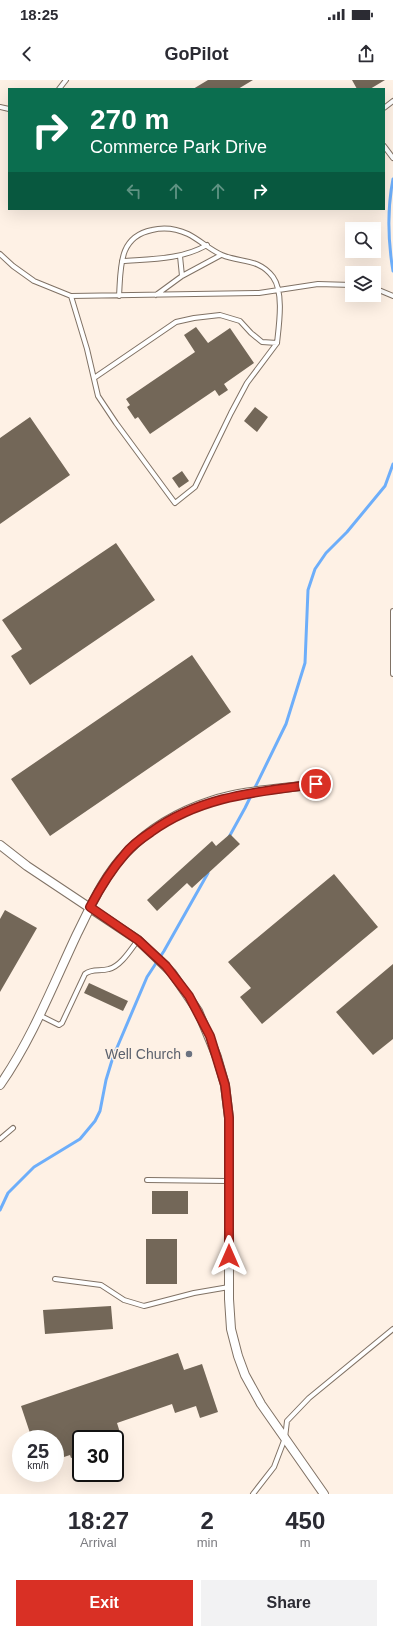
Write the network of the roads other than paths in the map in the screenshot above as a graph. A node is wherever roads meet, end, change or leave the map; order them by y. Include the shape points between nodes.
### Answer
1 (66, 80) edge
2 (60, 88) edge
3 (393, 101) edge
4 (385, 107) edge
5 (385, 147) edge
6 (393, 158) edge
7 (207, 245) junction
8 (0, 254) edge
9 (221, 255) junction
10 (180, 256) junction
11 (122, 261) junction
12 (182, 276) junction
13 (345, 285) edge
14 (280, 290) junction
15 (381, 291) edge
16 (155, 295) junction
17 (71, 296) junction
18 (119, 296) junction
19 (393, 296) edge
20 (277, 342) junction
21 (94, 378) junction
22 (393, 611) edge
23 (393, 674) edge
24 (316, 784) dead end
25 (0, 845) edge
26 (90, 907) junction
27 (138, 940) junction
28 (38, 1015) junction
29 (0, 1085) edge
30 (13, 1128) dead end
31 (0, 1139) edge
32 (147, 1180) dead end
33 (228, 1181) junction
34 (55, 1279) dead end
35 (229, 1287) junction
36 (393, 1328) edge
37 (285, 1438) junction
38 (253, 1494) edge
39 (324, 1494) edge

1 - 2 lane
3 - 4 lane
5 - 6 lane
7 - 9 lane
7 - 10 lane
7 - 11 lane via 172,229 141,232 128,244
8 - 17 lane via 34,281
9 - 12 lane
9 - 14 lane via 261,264 274,277
10 - 11 lane
10 - 12 lane
11 - 18 lane
12 - 16 lane
13 - 14 lane via 318,284
14 - 16 lane via 259,293
14 - 20 lane
15 - 19 lane
16 - 18 lane
17 - 18 lane
17 - 21 lane
20 - 21 lane via 262,342 240,321 220,315 194,318 176,322
20 - 21 lane via 248,383 231,413 195,487 175,503 98,396
22 - 23 lane
24 - 26 street via 218,799 178,815 126,852 107,876
25 - 26 street
26 - 27 street
26 - 28 street
27 - 28 lane via 109,970 97,969 84,974 62,1023 59,1025
27 - 33 street via 172,974 198,1011 210,1036 225,1085 229,1118
28 - 29 street
30 - 31 lane
32 - 33 lane
33 - 35 street
34 - 35 lane via 101,1285 124,1300 144,1306
35 - 37 street via 231,1329 240,1362 259,1401
36 - 37 lane via 309,1398 287,1421
37 - 38 lane via 274,1467
37 - 39 street

